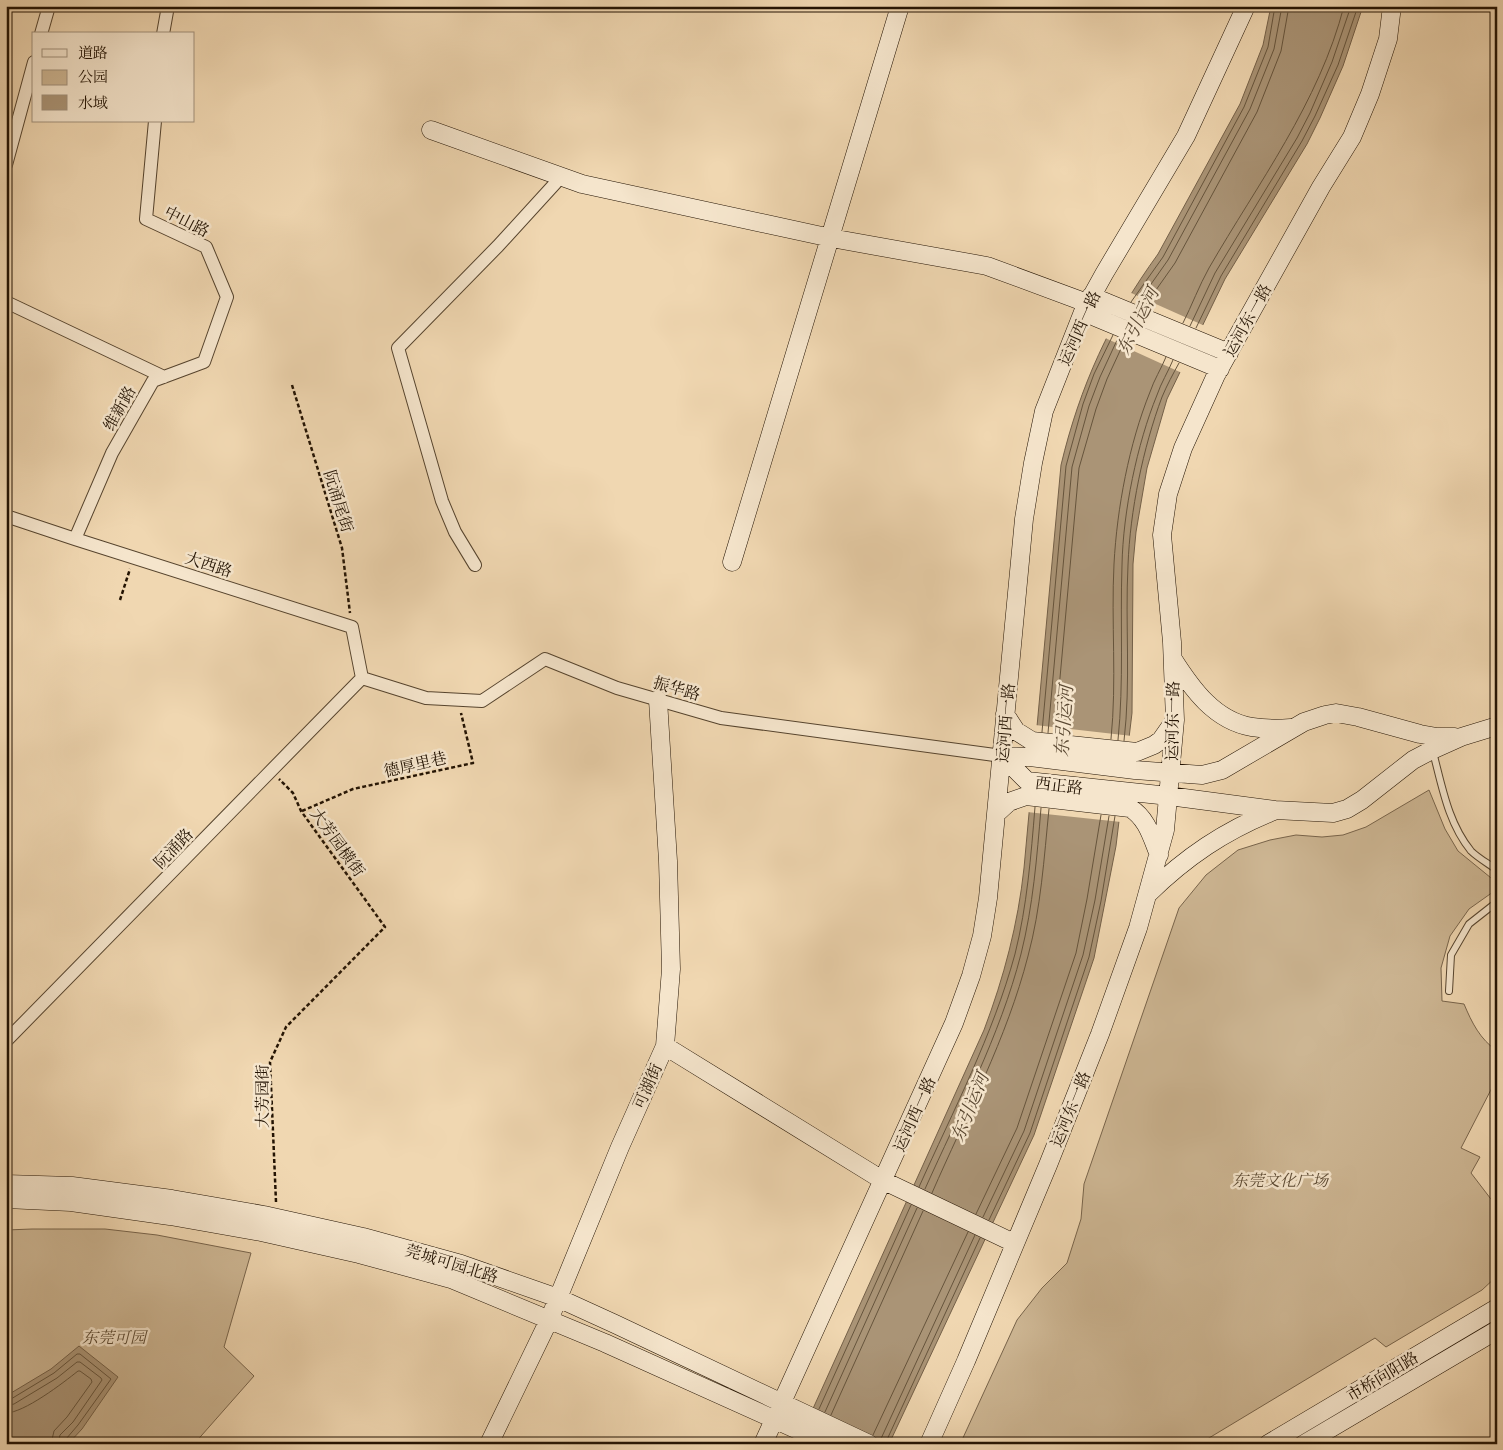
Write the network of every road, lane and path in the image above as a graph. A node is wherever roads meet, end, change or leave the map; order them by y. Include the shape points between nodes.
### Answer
1 (49, 6) edge
2 (168, 6) edge
3 (900, 6) edge
4 (1246, 6) edge
5 (1392, 6) edge
6 (42, 32) edge
7 (163, 32) edge
8 (32, 69) edge
9 (155, 122) edge
10 (431, 130) dead end
11 (6, 165) edge
12 (561, 177) junction
13 (831, 238) junction
14 (6, 302) edge
15 (1092, 306) junction
16 (1229, 353) junction
17 (1220, 369) junction
18 (164, 377) junction
19 (292, 385) dead end
20 (6, 516) edge
21 (75, 539) junction
22 (134, 558) junction
23 (732, 562) dead end
24 (475, 565) dead end
25 (120, 600) dead end
26 (352, 627) junction
27 (1173, 658) junction
28 (362, 678) junction
29 (457, 700) junction
30 (658, 700) junction
31 (1005, 714) junction
32 (1175, 720) junction
33 (1497, 726) edge
34 (1292, 728) junction
35 (1460, 737) junction
36 (1031, 749) junction
37 (1432, 750) junction
38 (1002, 756) junction
39 (271, 771) junction
40 (1171, 773) junction
41 (1026, 788) junction
42 (1169, 796) junction
43 (1131, 801) junction
44 (1275, 810) junction
45 (302, 811) junction
46 (997, 813) junction
47 (1159, 855) junction
48 (1497, 870) edge
49 (1148, 894) junction
50 (1497, 902) edge
51 (385, 927) joint
52 (1448, 991) dead end
53 (6, 1042) edge
54 (665, 1046) junction
55 (884, 1181) junction
56 (6, 1184) edge
57 (6, 1200) edge
58 (276, 1218) junction
59 (1014, 1243) junction
60 (558, 1298) junction
61 (1497, 1308) edge
62 (549, 1320) junction
63 (1496, 1331) edge
64 (782, 1403) junction
65 (775, 1420) junction
66 (801, 1421) junction
67 (489, 1444) edge
68 (763, 1444) edge
69 (828, 1444) edge
70 (869, 1444) edge
71 (929, 1444) edge
72 (1268, 1444) edge
73 (1304, 1444) edge

1 - 6 street
2 - 7 street
3 - 13 street
4 - 15 street, 运河西一路 via 1186,136
5 - 16 street, 运河东一路 via 1385,48 1352,138 1321,187
8 - 11 street
9 - 18 street, 中山路 via 146,219 206,247 227,297 204,362
10 - 12 street
12 - 13 street
12 - 24 street via 398,348 442,501
13 - 15 street via 987,266
13 - 23 street
14 - 18 street, 维新路
15 - 16 street
15 - 17 street
15 - 31 street, 运河西一路 via 1044,411 1033,462 1024,519
16 - 17 street, 运河东一路
17 - 27 street, 运河东一路 via 1183,448 1168,494 1162,535
18 - 21 street, 维新路 via 153,381 112,453
19 - 26 path, 阮涌尾街 via 342,548
20 - 21 street, 大西路
21 - 22 street, 大西路
22 - 25 path
22 - 26 street, 大西路
26 - 28 street
27 - 32 street, 运河东一路
27 - 34 street via 1200,697 1222,715 1252,727
28 - 29 street, 振华路 via 426,698
28 - 39 street, 阮涌路
29 - 30 street, 振华路 via 482,701 545,659 617,688
29 - 45 path, 德厚里巷 via 473,763 352,790
30 - 38 street, 振华路 via 721,718
30 - 54 street, 可湖街 via 671,969
31 - 36 street
31 - 38 street, 运河西一路
32 - 36 street via 1161,740 1137,752
32 - 40 street, 运河东一路
33 - 35 street, 西正路
34 - 35 street, 西正路 via 1336,713 1420,734
34 - 40 street, 西正路 via 1213,774
35 - 37 street, 西正路
36 - 38 street, 西正路
36 - 40 street, 西正路 via 1135,770
37 - 44 street, 西正路 via 1413,760 1347,809 1333,813
37 - 48 lane via 1450,816 1472,852
38 - 41 street, 西正路
38 - 46 street, 运河西一路
39 - 45 path, 大芳园横街 via 293,793
39 - 53 street, 阮涌路
40 - 42 street, 运河东一路
41 - 43 street, 西正路
41 - 46 street
42 - 43 street, 西正路
42 - 44 street, 西正路
42 - 47 street, 运河东一路
43 - 47 street
44 - 49 street via 1215,840 1174,869
45 - 51 path, 大芳园横街
46 - 55 street, 运河西一路 via 982,936 971,976 954,1023
47 - 49 street, 运河东一路
49 - 59 street, 运河东一路 via 1100,1034
50 - 52 lane via 1468,924 1451,955
51 - 58 path, 大芳园街 via 286,1027 270,1062
54 - 55 street
54 - 60 street, 可湖街
55 - 59 street
55 - 64 street, 运河西一路
56 - 58 street, 莞城可园北路 via 72,1186 172,1199
57 - 62 street, 莞城可园北路 via 71,1202 170,1216 297,1240 451,1279
58 - 60 street, 莞城可园北路 via 363,1237 461,1264
59 - 71 street, 运河东一路
60 - 62 street, 可湖街
60 - 64 street, 莞城可园北路
61 - 72 street, 市桥向阳路
62 - 65 street, 莞城可园北路
62 - 67 street, 可湖街
63 - 73 street, 市桥向阳路
64 - 65 street, 运河西一路
64 - 66 street, 莞城可园北路
65 - 66 street, 莞城可园北路
65 - 68 street, 运河西一路
66 - 69 street, 莞城可园北路
66 - 70 street, 莞城可园北路

